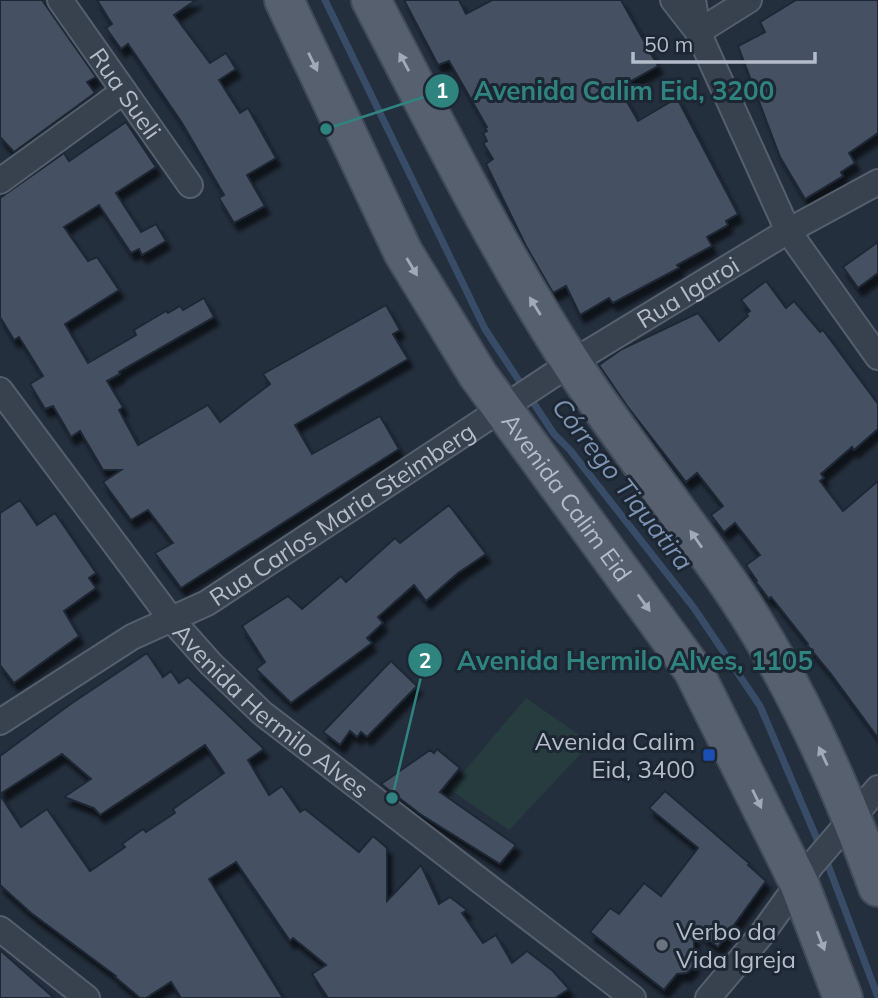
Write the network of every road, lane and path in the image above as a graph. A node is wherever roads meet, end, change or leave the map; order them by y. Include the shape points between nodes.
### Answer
1 (60, 0) edge
2 (284, 0) edge
3 (372, 0) edge
4 (673, 0) edge
5 (693, 0) edge
6 (748, 0) edge
7 (698, 32) junction
8 (124, 90) junction
9 (0, 181) edge
10 (878, 182) edge
11 (190, 186) dead end
12 (788, 231) junction
13 (878, 357) edge
14 (556, 373) junction
15 (0, 390) edge
16 (508, 406) junction
17 (171, 619) junction
18 (0, 722) edge
19 (878, 788) edge
20 (844, 828) junction
21 (805, 875) junction
22 (878, 887) edge
23 (0, 929) edge
24 (87, 998) edge
25 (633, 998) edge
26 (708, 998) edge
27 (843, 998) edge

1 - 8 street, Rua Sueli
2 -> 16 main road, Avenida Calim Eid via 403,252
14 -> 3 main road via 515,274
4 - 7 street
5 - 7 street
6 - 7 street
7 - 12 street
8 - 9 street
8 - 11 street, Rua Sueli
10 - 12 street, Rua Igaroi
12 - 13 street
12 - 14 street, Rua Igaroi
14 - 16 street, Rua Igaroi
20 -> 14 main road via 793,692 736,595
15 - 17 street, Avenida Hermilo Alves
16 - 17 street, Rua Carlos Maria Steimberg via 207,603
16 -> 21 main road, Avenida Calim Eid via 693,670
17 - 18 street, Rua Carlos Maria Steimberg via 132,637
17 - 25 street, Avenida Hermilo Alves via 262,713
19 - 20 street
20 - 21 street
20 - 22 main road
21 - 26 street
21 -> 27 main road, Avenida Calim Eid
23 - 24 street

